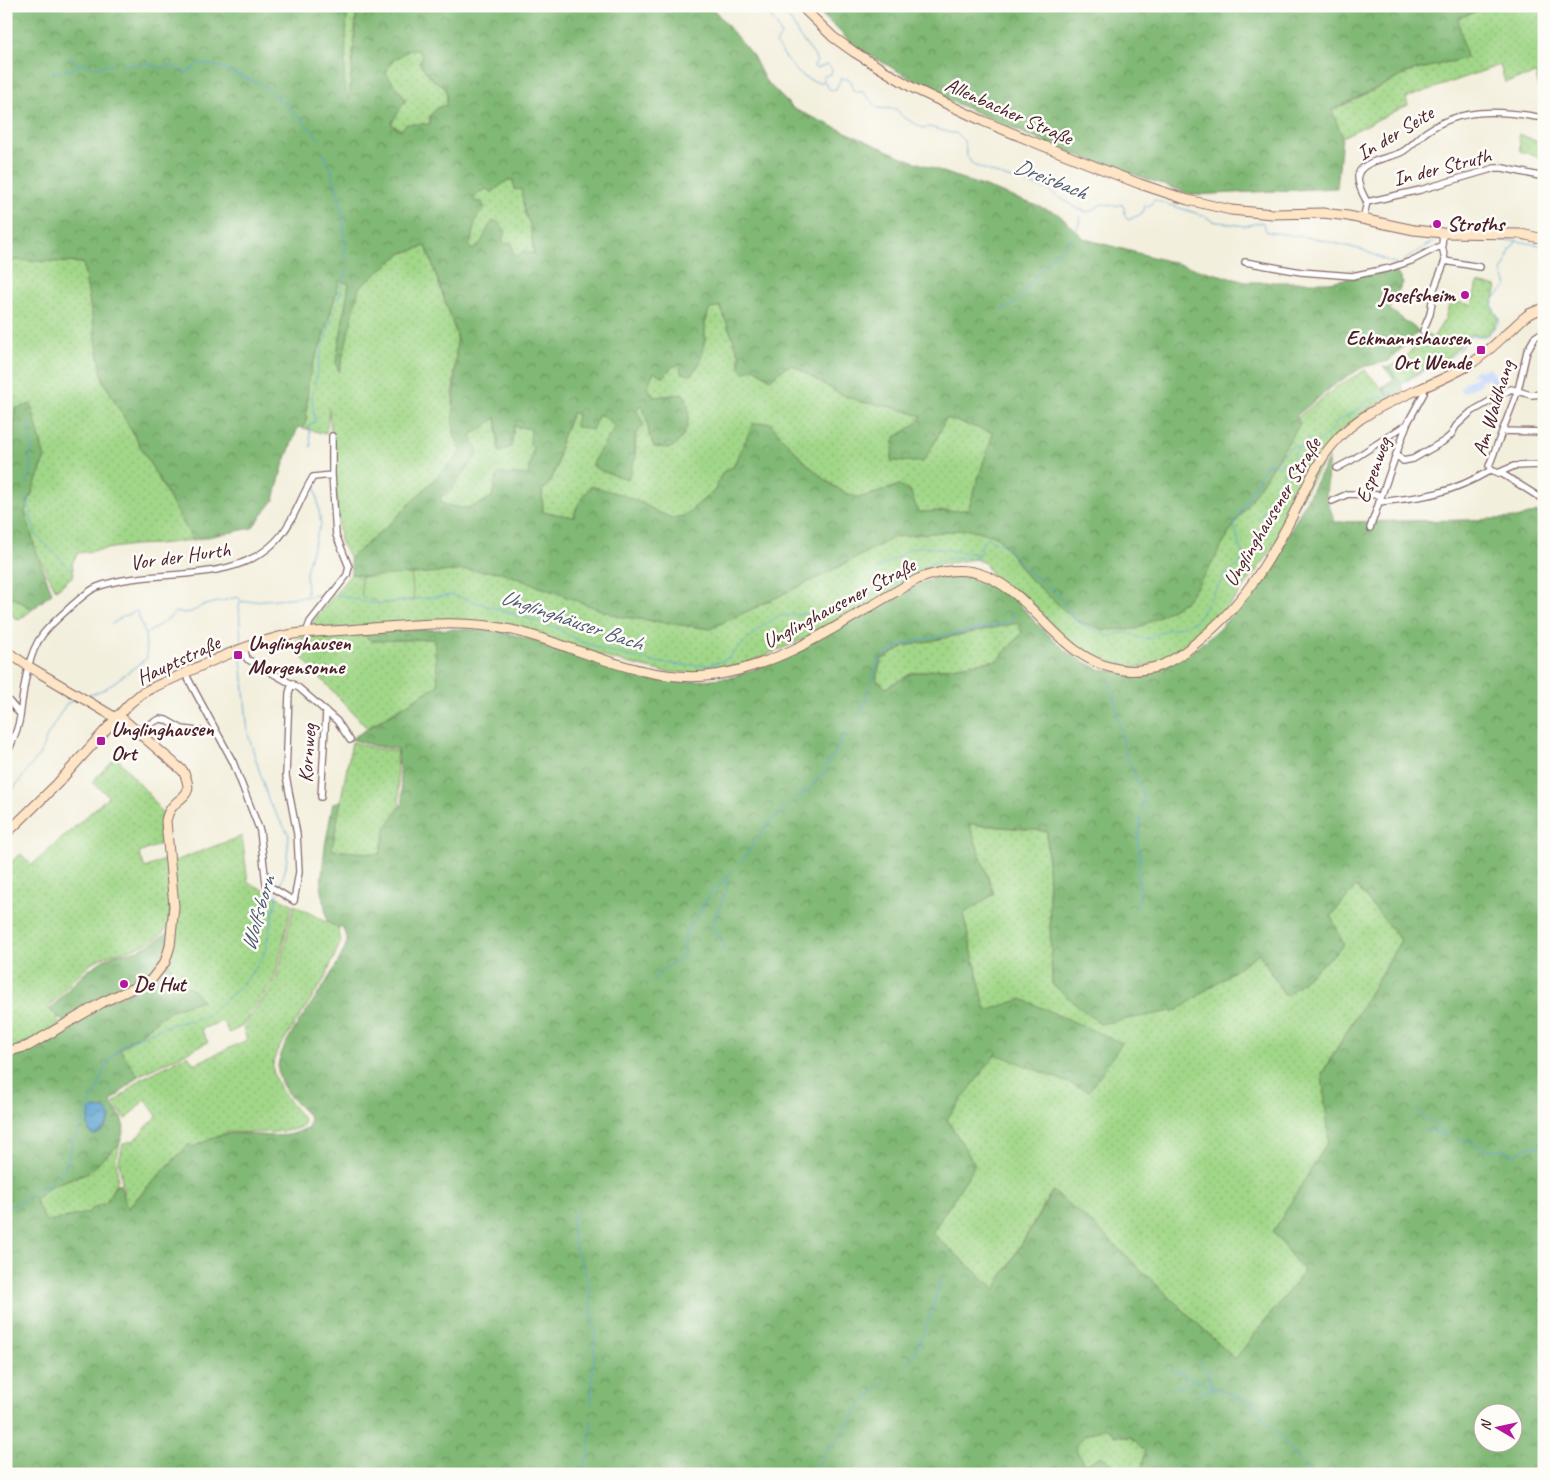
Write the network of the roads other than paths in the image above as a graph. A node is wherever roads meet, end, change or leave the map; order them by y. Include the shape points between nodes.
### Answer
1 (800, 6) edge
2 (1537, 117) dead end
3 (1544, 177) edge
4 (1366, 202) junction
5 (1363, 220) junction
6 (1443, 239) junction
7 (1544, 240) edge
8 (1445, 261) junction
9 (1245, 262) dead end
10 (1480, 267) dead end
11 (1544, 308) edge
12 (1424, 331) dead end
13 (1544, 331) edge
14 (1424, 386) junction
15 (1518, 390) junction
16 (1544, 394) edge
17 (1407, 424) junction
18 (1503, 431) junction
19 (1544, 432) edge
20 (332, 436) dead end
21 (1396, 454) junction
22 (1544, 465) edge
23 (1337, 468) dead end
24 (1491, 470) junction
25 (1498, 473) junction
26 (332, 475) junction
27 (1381, 495) junction
28 (1544, 500) edge
29 (1332, 501) dead end
30 (1379, 502) junction
31 (1370, 528) dead end
32 (358, 630) joint
33 (306, 633) junction
34 (244, 649) junction
35 (6, 651) edge
36 (28, 666) junction
37 (185, 673) junction
38 (292, 683) junction
39 (6, 698) edge
40 (326, 712) junction
41 (20, 714) junction
42 (117, 716) junction
43 (137, 730) junction
44 (216, 732) junction
45 (350, 740) dead end
46 (6, 757) edge
47 (321, 797) dead end
48 (6, 834) edge
49 (6, 1052) edge

1 - 5 main road, Allenbacher Straße via 833,36 913,88 1095,167 1172,195 1231,210 1323,213
2 - 4 street, In der Seite via 1511,112 1479,112 1441,123 1402,152 1362,168 1358,178
3 - 4 street, In der Struth via 1495,168
4 - 5 street
5 - 6 main road, Allenbacher Straße
6 - 7 main road, Allenbacher Straße via 1521,234
6 - 8 street
6 - 9 street via 1411,261 1352,276 1301,272
8 - 10 street
8 - 12 street
11 - 14 main road, Unglinghausener Straße via 1527,315 1471,364
13 - 15 street, Am Waldhang via 1535,337 1527,351
14 - 17 street, Espenweg via 1424,393
14 - 32 main road, Unglinghausener Straße via 1364,415 1342,434 1324,455 1273,554 1240,601 1192,647 1151,668 1114,669 1083,657 1001,584 984,575 950,570 918,579 796,647 755,665 714,675 652,673 497,627 405,625
15 - 16 street via 1531,395
15 - 18 street, Am Waldhang
15 - 21 street via 1511,389 1471,412 1456,426 1452,435 1422,454 1403,461
17 - 21 street, Espenweg
17 - 23 street
18 - 19 street
18 - 24 street, Am Waldhang via 1489,466
20 - 26 street
21 - 27 street, Espenweg
22 - 25 street via 1514,466
24 - 25 street, Am Waldhang
24 - 30 street via 1442,493
25 - 28 street, Am Waldhang
26 - 33 street via 336,535 349,567 347,575 310,622
26 - 36 street, Vor der Hurth via 313,477 275,543 244,562 207,571 130,579 96,587 43,634
27 - 29 street via 1348,494
27 - 30 street, Espenweg
30 - 31 street, Espenweg
32 - 33 main road, Hauptstraße
33 - 34 main road, Hauptstraße via 276,638
34 - 37 main road, Hauptstraße
34 - 38 street via 246,659
35 - 36 main road
36 - 41 street
36 - 42 main road
37 - 42 main road, Hauptstraße via 142,693
37 - 44 street
38 - 40 street
38 - 44 street via 286,776 297,834 299,872 294,901 266,884 260,831 233,762
39 - 41 street
40 - 45 street
40 - 47 street, Kornweg
41 - 46 street
42 - 43 main road
42 - 48 main road, Hauptstraße via 57,784
43 - 44 street via 160,718 182,728
43 - 49 main road via 183,771 189,783 185,795 167,813 174,906 165,962 151,980 103,1002 28,1046

